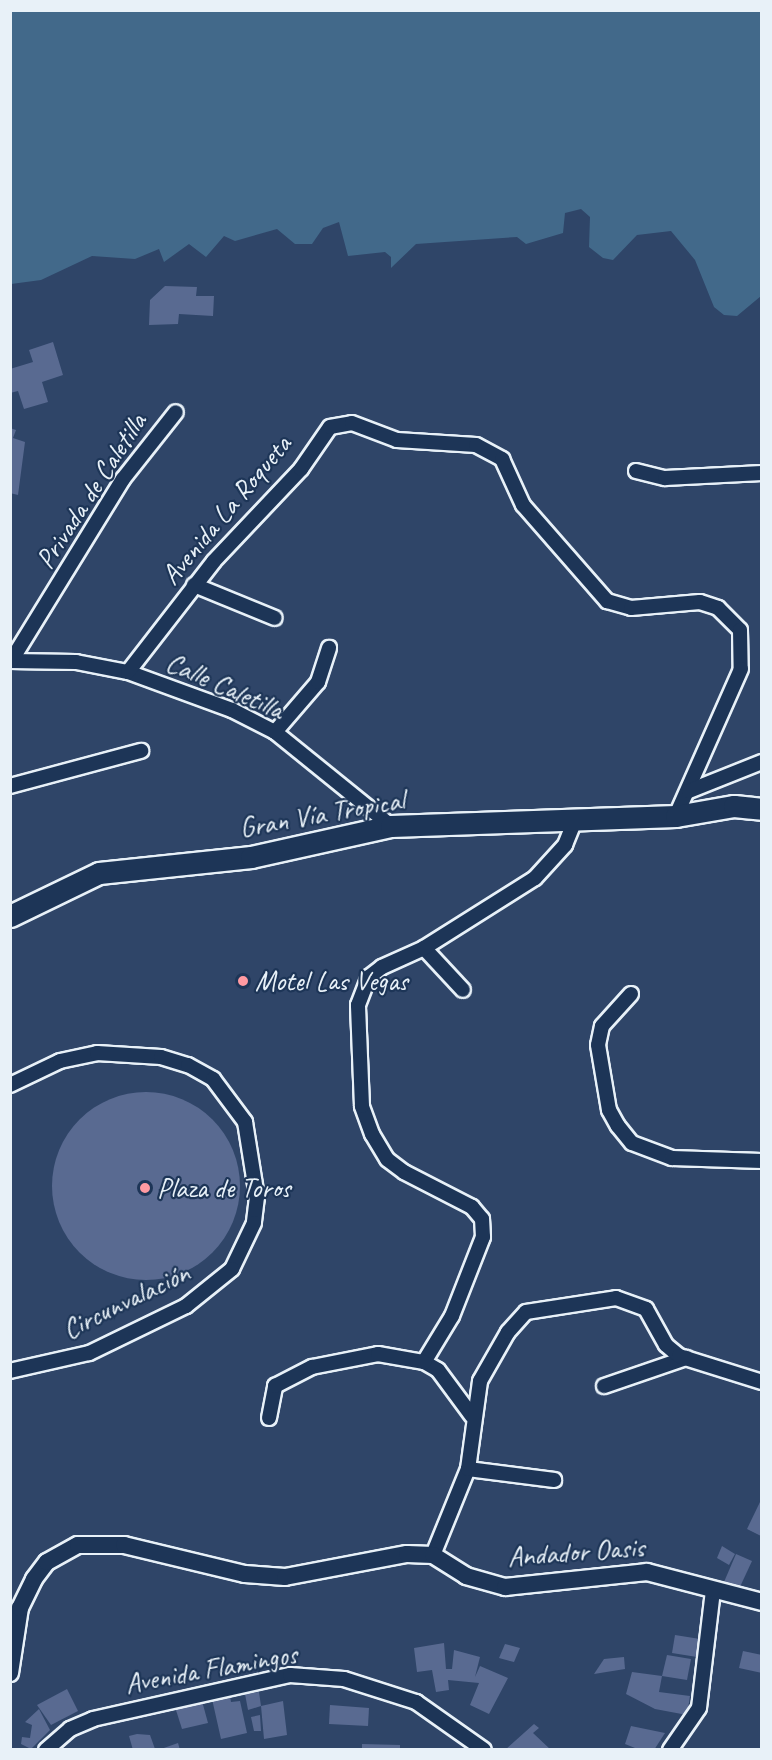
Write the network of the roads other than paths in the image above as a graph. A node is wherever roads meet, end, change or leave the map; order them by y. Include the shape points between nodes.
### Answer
1 (176, 412) dead end
2 (636, 471) dead end
3 (762, 473) edge
4 (194, 585) junction
5 (275, 618) dead end
6 (329, 648) dead end
7 (11, 661) edge
8 (128, 672) junction
9 (276, 732) junction
10 (141, 751) dead end
11 (761, 761) edge
12 (10, 786) edge
13 (689, 791) junction
14 (762, 809) edge
15 (676, 816) junction
16 (574, 820) junction
17 (391, 826) junction
18 (10, 916) edge
19 (424, 948) junction
20 (463, 990) dead end
21 (631, 994) dead end
22 (10, 1085) edge
23 (762, 1161) edge
24 (686, 1358) junction
25 (424, 1362) junction
26 (10, 1371) edge
27 (762, 1382) edge
28 (604, 1386) dead end
29 (472, 1416) junction
30 (269, 1418) dead end
31 (468, 1469) junction
32 (554, 1480) dead end
33 (433, 1555) junction
34 (713, 1590) junction
35 (762, 1602) edge
36 (15, 1605) edge
37 (10, 1673) edge
38 (46, 1749) edge
39 (484, 1749) edge
40 (670, 1749) edge

1 - 7 street, Privada de Caletilla via 123,478
2 - 3 street via 665,478
4 - 5 street
4 - 8 street, Avenida La Roqueta
4 - 13 street, Avenida La Roqueta via 301,470 324,432 340,422 397,440 491,450 510,471 523,505 607,601 631,608 700,602 718,608 740,630 741,669
6 - 9 street via 322,675
7 - 8 street, Calle Caletilla via 76,662
8 - 9 street, Calle Caletilla
9 - 17 street, Calle Caletilla
10 - 12 street
11 - 13 street
13 - 15 street, Avenida La Roqueta
14 - 15 main road, Gran Vía Tropical via 734,806
15 - 16 main road, Gran Vía Tropical
16 - 17 main road, Gran Vía Tropical
16 - 19 street via 565,845 535,878
17 - 18 main road, Gran Vía Tropical via 251,857 99,873
19 - 20 street
19 - 25 street via 369,977 358,1005 357,1037 362,1106 387,1159 472,1207 484,1227 452,1316
21 - 23 street via 602,1026 598,1045 609,1110 618,1126 632,1143 672,1158
22 - 26 street, Circunvalación via 60,1061 97,1053 161,1057 188,1065 213,1079 245,1122 258,1197 254,1223 232,1269 186,1306 89,1353
24 - 27 street
24 - 28 street
24 - 29 street via 666,1345 646,1309 616,1298 539,1306 508,1332 480,1381
25 - 29 street via 438,1370
25 - 30 street via 378,1354 312,1367 275,1386
29 - 31 street
31 - 32 street
31 - 33 street
33 - 34 street, Andador Oasis via 466,1576 505,1587 647,1572
33 - 36 street via 407,1554 285,1578 245,1574 124,1545 78,1545 47,1562
34 - 35 street, Andador Oasis
34 - 40 street via 699,1708
36 - 37 street
38 - 39 street, Avenida Flamingos via 69,1729 93,1719 290,1675 344,1679 416,1702

